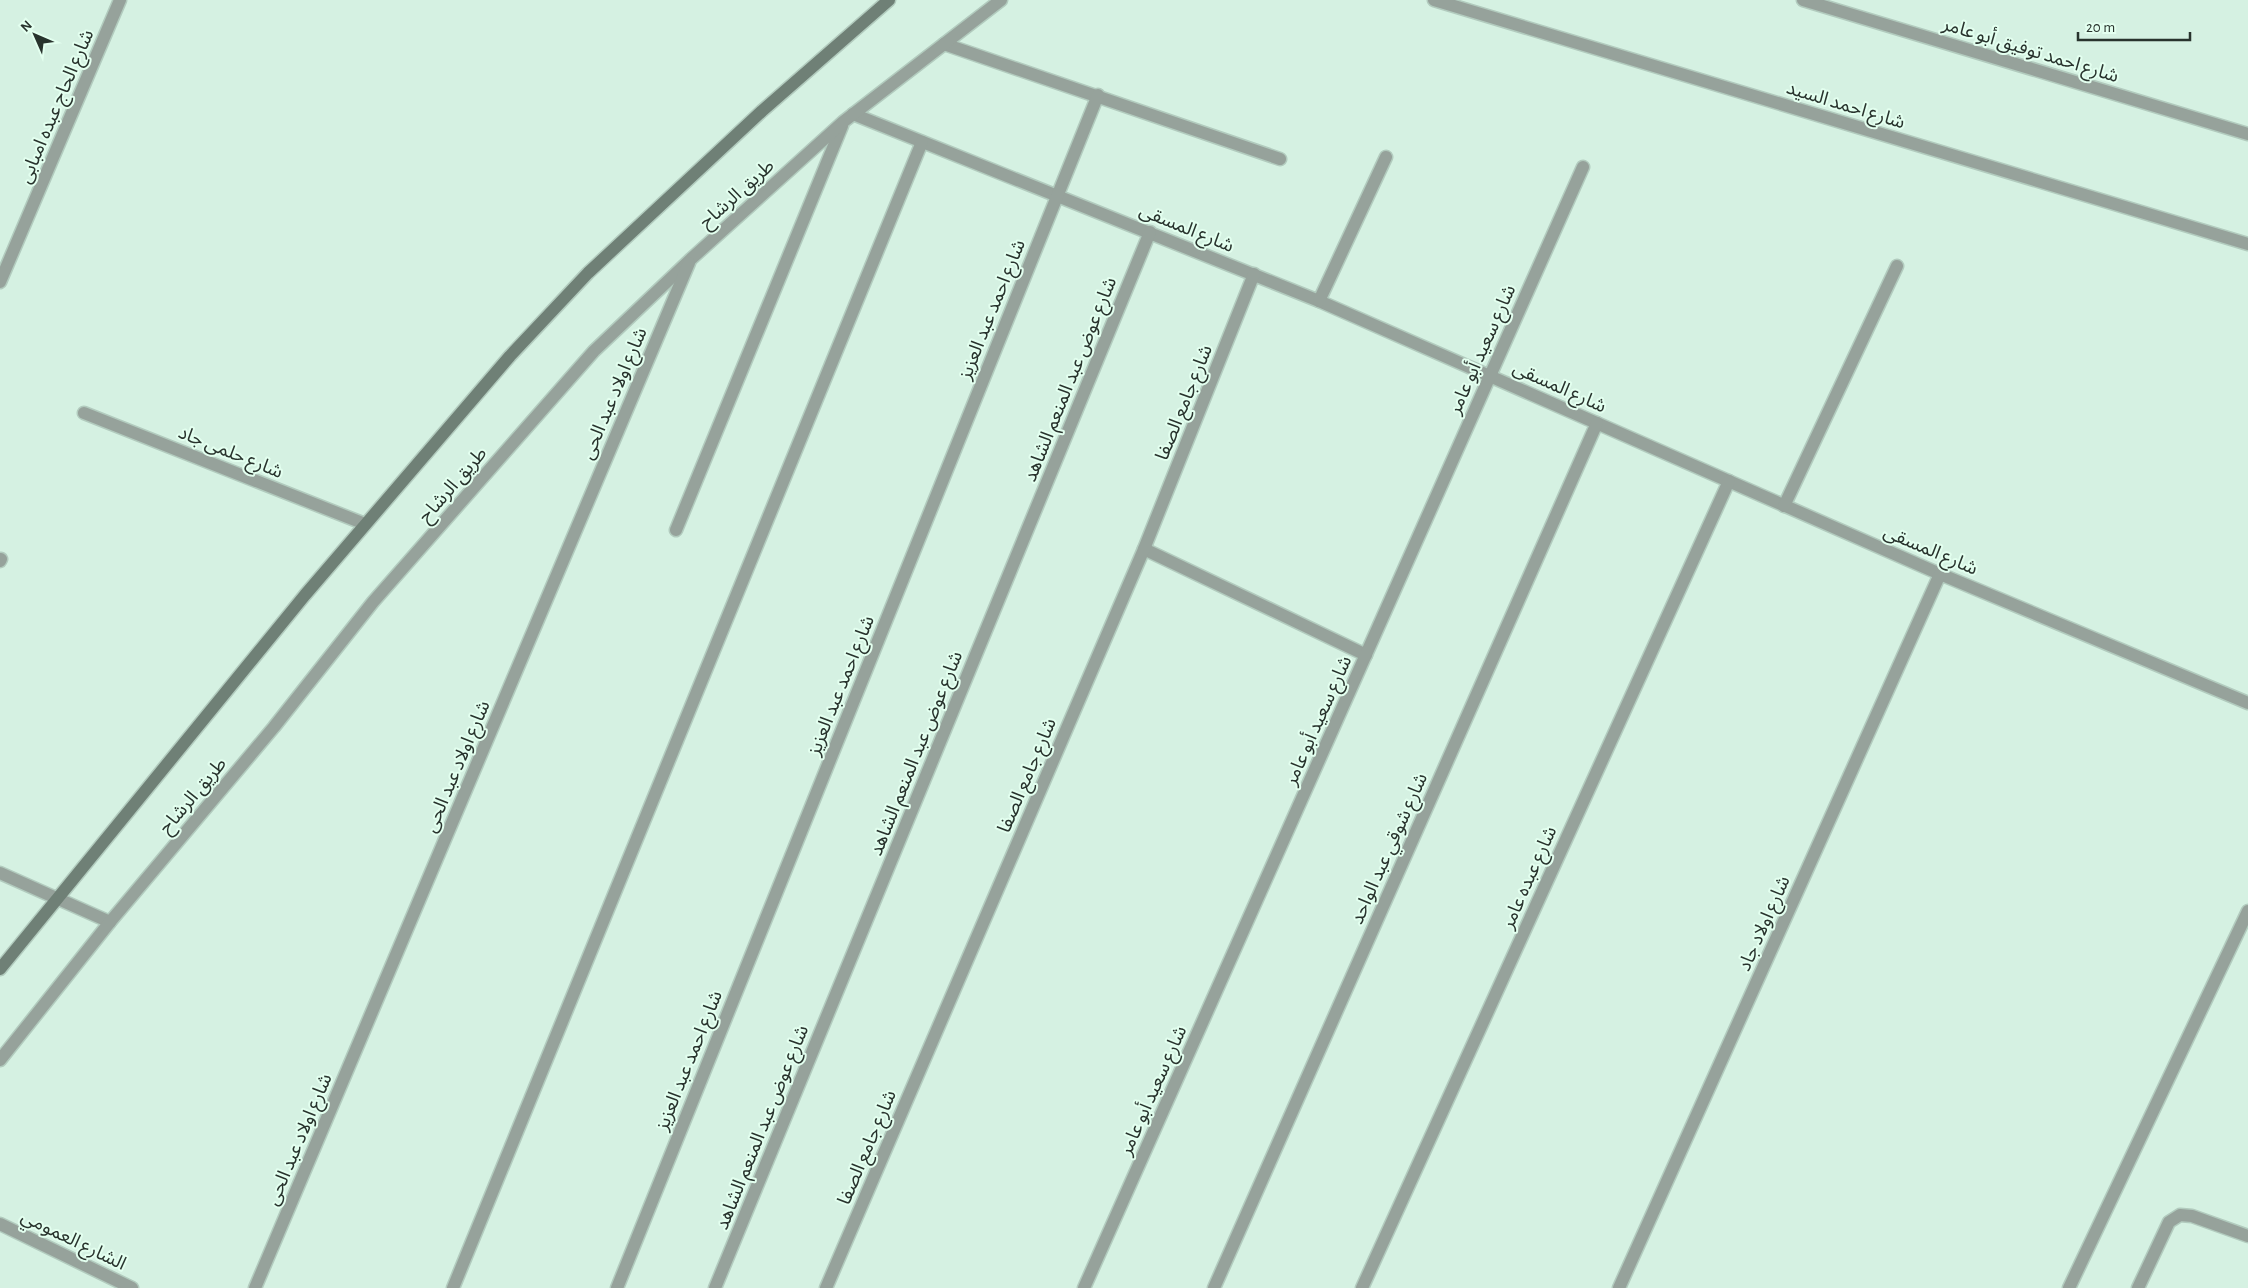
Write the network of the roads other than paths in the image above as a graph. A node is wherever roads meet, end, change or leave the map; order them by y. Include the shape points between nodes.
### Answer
1 (120, 0) edge
2 (889, 0) edge
3 (1001, 0) edge
4 (1434, 0) edge
5 (1803, 0) edge
6 (944, 44) junction
7 (1098, 95) junction
8 (848, 118) junction
9 (2248, 134) edge
10 (922, 142) junction
11 (1386, 157) dead end
12 (1280, 159) dead end
13 (1583, 166) dead end
14 (1057, 196) junction
15 (1150, 232) junction
16 (2248, 244) edge
17 (691, 259) junction
18 (1897, 266) dead end
19 (1254, 274) junction
20 (0, 282) edge
21 (1319, 301) junction
22 (1489, 376) junction
23 (84, 412) dead end
24 (1597, 423) junction
25 (1729, 481) junction
26 (1784, 506) junction
27 (365, 524) junction
28 (676, 530) dead end
29 (1144, 549) junction
30 (1940, 574) junction
31 (1366, 656) junction
32 (2248, 703) edge
33 (0, 872) edge
34 (56, 897) junction
35 (2248, 911) edge
36 (110, 922) junction
37 (0, 969) edge
38 (0, 1060) edge
39 (0, 1224) edge
40 (2248, 1236) edge
41 (127, 1287) edge
42 (256, 1288) edge
43 (454, 1288) edge
44 (617, 1288) edge
45 (715, 1288) edge
46 (826, 1288) edge
47 (1084, 1288) edge
48 (1214, 1288) edge
49 (1362, 1288) edge
50 (1619, 1288) edge
51 (2069, 1288) edge
52 (2138, 1288) edge

1 - 20 street, شارع الحاج عبده امبابى
2 - 27 street, طريق الرشاح via 762,111 588,273 510,356
3 - 6 street, طريق الرشاح
4 - 16 street, شارع احمد السيد
5 - 9 street, شارع احمد توفيق أبو عامر
6 - 7 street
6 - 8 street, طريق الرشاح
7 - 12 street
7 - 14 street, شارع احمد عبد العزيز
8 - 10 street, شارع المسقى
8 - 17 street, طريق الرشاح
8 - 28 street
10 - 14 street, شارع المسقى
10 - 43 street
11 - 21 street
13 - 22 street, شارع سعيد أبو عامر
14 - 15 street, شارع المسقى
14 - 44 street, شارع احمد عبد العزيز
15 - 19 street, شارع المسقى
15 - 45 street, شارع عوض عبد المنعم الشاهد
17 - 36 street, طريق الرشاح via 594,351 495,462 373,602 274,727
17 - 42 street, شارع اولاد عبد الحى
18 - 26 street
19 - 21 street, شارع المسقى
19 - 29 street, شارع جامع الصفا
21 - 22 street, شارع المسقى
22 - 24 street, شارع المسقى
22 - 31 street, شارع سعيد أبو عامر
23 - 27 street, شارع حلمى جاد
24 - 25 street, شارع المسقى
24 - 48 street, شارع شوقي عبد الواحد
25 - 26 street, شارع المسقى
25 - 49 street, شارع عبده عامر
26 - 30 street, شارع المسقى
27 - 34 street, طريق الرشاح
29 - 31 street
29 - 46 street, شارع جامع الصفا
30 - 32 street, شارع المسقى
30 - 50 street, شارع اولاد جاد
31 - 47 street, شارع سعيد أبو عامر
33 - 34 street
34 - 36 street
34 - 37 street, طريق الرشاح
35 - 51 street
36 - 38 street, طريق الرشاح
39 - 41 street, الشارع العمومي
40 - 52 street via 2192,1216 2180,1215 2169,1222

